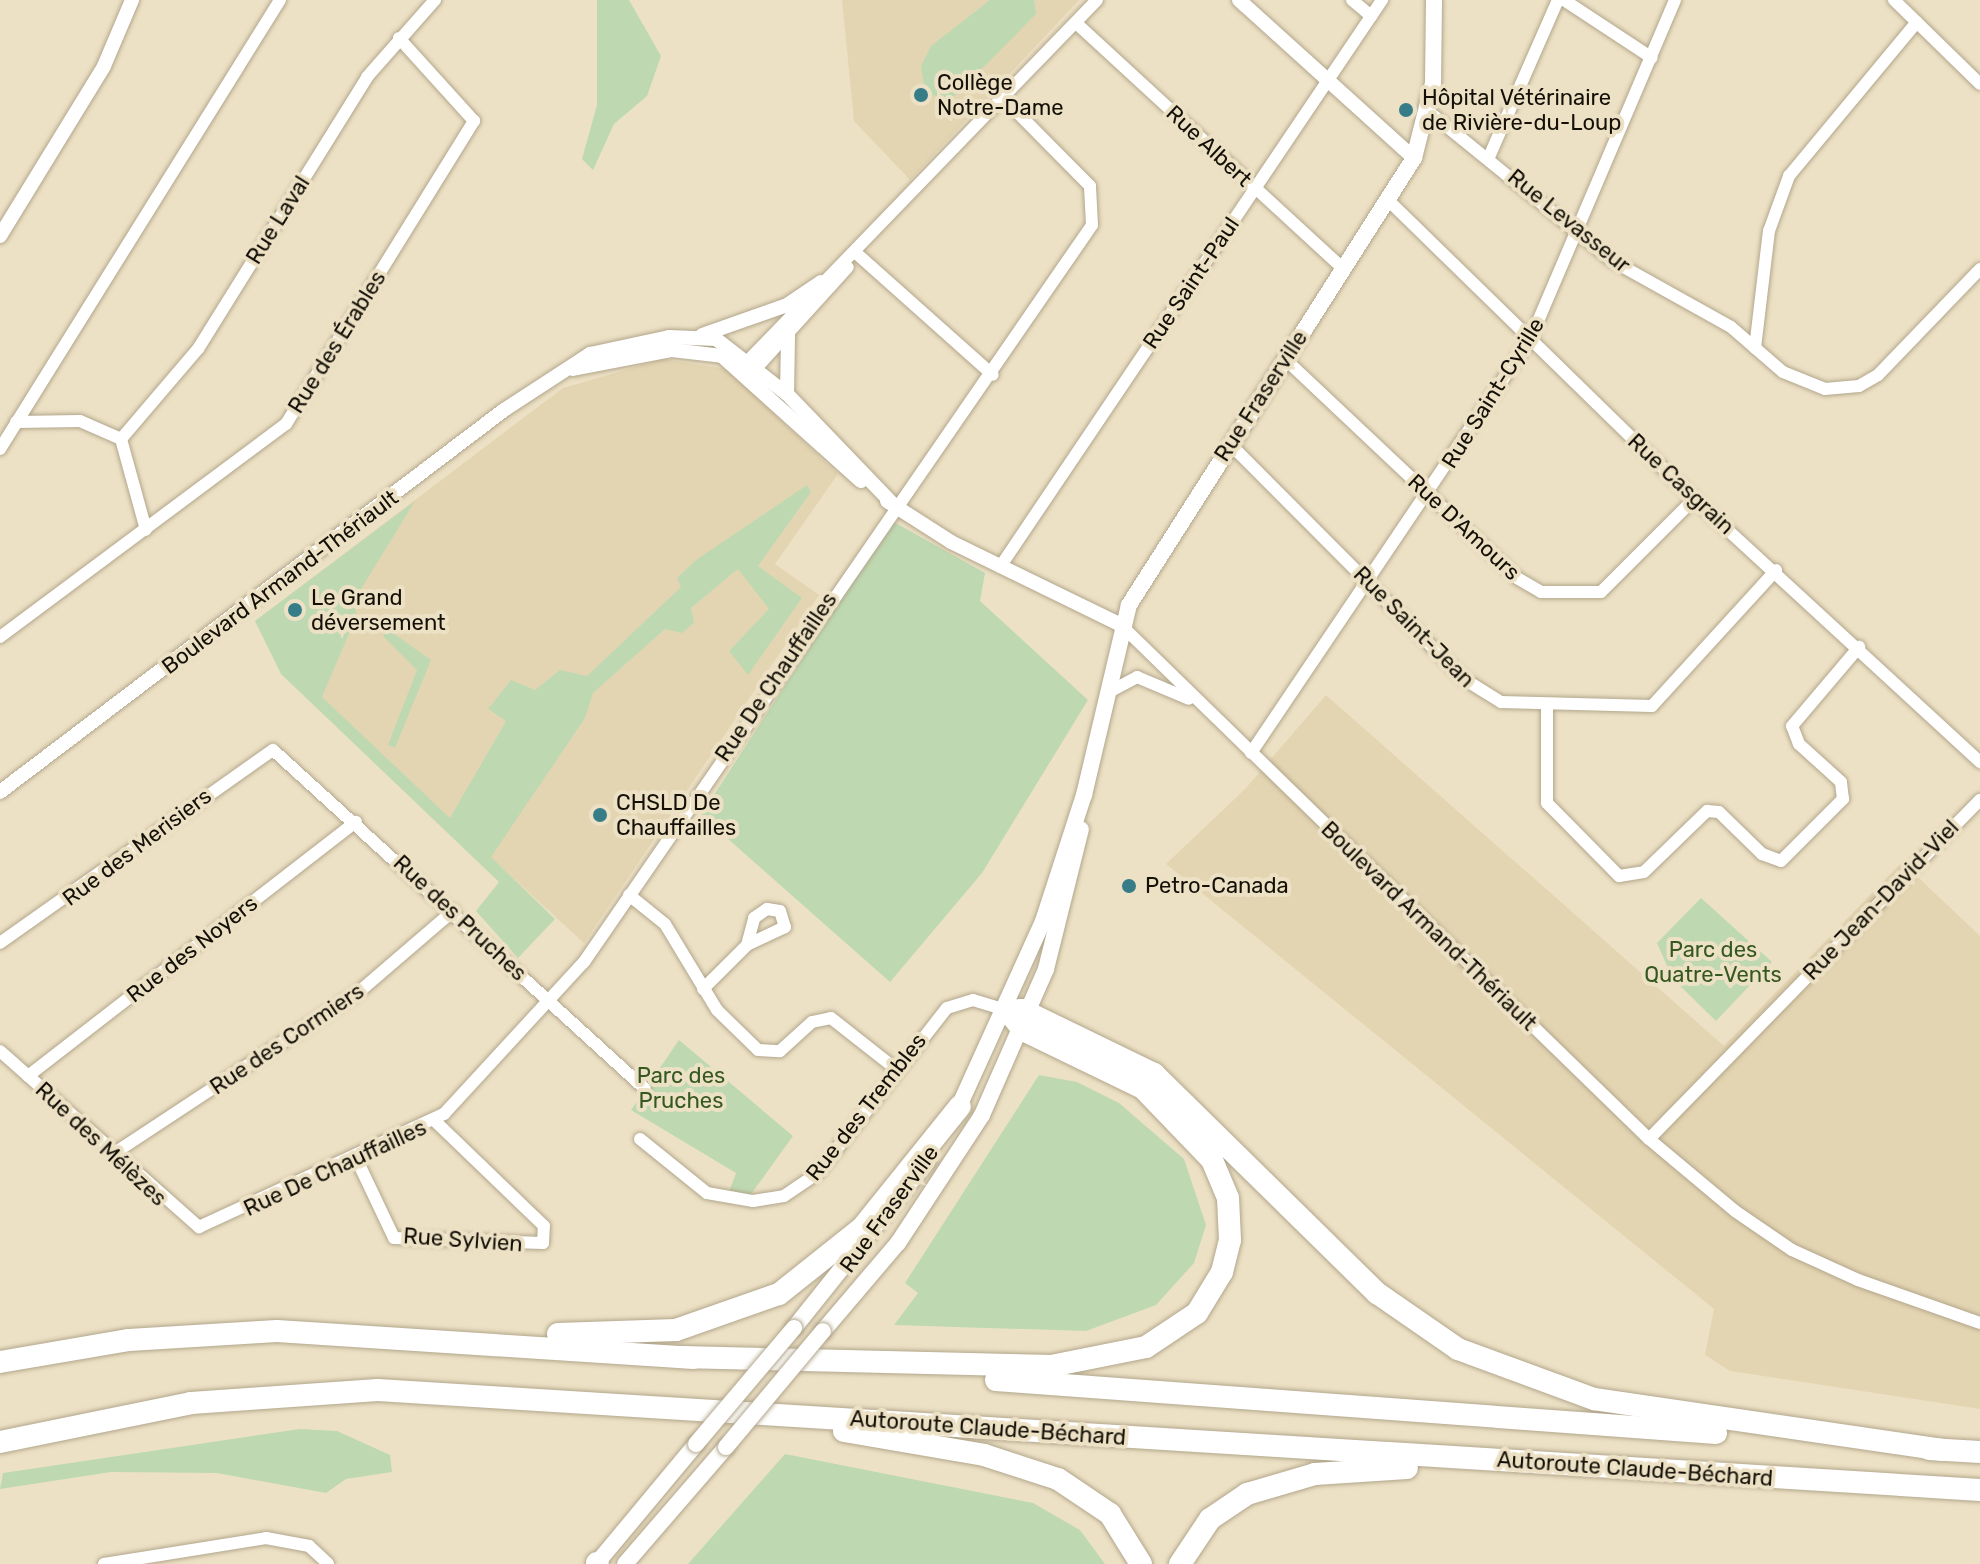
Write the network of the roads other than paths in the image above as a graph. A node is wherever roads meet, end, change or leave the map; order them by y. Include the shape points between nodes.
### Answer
1 (132, 0) edge
2 (280, 0) edge
3 (435, 0) edge
4 (1097, 0) edge
5 (1239, 0) edge
6 (1352, 0) edge
7 (1382, 0) edge
8 (1434, 0) edge
9 (1561, 0) edge
10 (1675, 0) edge
11 (1894, 0) edge
12 (1371, 16) junction
13 (1917, 22) junction
14 (1076, 23) junction
15 (399, 38) junction
16 (1652, 58) junction
17 (1328, 81) junction
18 (1980, 84) edge
19 (1003, 98) junction
20 (1429, 112) junction
21 (1489, 157) junction
22 (1414, 158) junction
23 (1255, 189) junction
24 (1388, 200) junction
25 (1580, 234) junction
26 (0, 236) edge
27 (856, 253) junction
28 (1342, 268) junction
29 (1980, 269) edge
30 (821, 282) junction
31 (788, 334) junction
32 (700, 335) junction
33 (1530, 340) junction
34 (1755, 348) junction
35 (1285, 359) junction
36 (749, 368) junction
37 (561, 372) junction
38 (993, 375) junction
39 (787, 394) junction
40 (16, 422) junction
41 (121, 439) junction
42 (1230, 444) junction
43 (0, 449) edge
44 (1429, 494) junction
45 (1694, 499) junction
46 (893, 504) junction
47 (146, 530) junction
48 (1000, 567) junction
49 (1776, 570) junction
50 (1370, 585) junction
51 (1121, 625) junction
52 (0, 637) edge
53 (1859, 647) junction
54 (1105, 698) junction
55 (1197, 704) junction
56 (1547, 706) junction
57 (273, 750) joint
58 (1251, 753) junction
59 (1980, 762) edge
60 (0, 792) edge
61 (1084, 795) junction
62 (1980, 800) edge
63 (356, 822) junction
64 (629, 895) junction
65 (453, 911) junction
66 (0, 943) edge
67 (747, 945) dead end
68 (703, 989) junction
69 (549, 1001) junction
70 (1008, 1011) junction
71 (1027, 1020) junction
72 (0, 1051) edge
73 (897, 1070) junction
74 (28, 1076) junction
75 (645, 1089) dead end
76 (960, 1106) junction
77 (435, 1121) junction
78 (640, 1139) dead end
79 (1649, 1139) junction
80 (113, 1154) junction
81 (357, 1160) junction
82 (208, 1227) joint
83 (1980, 1323) edge
84 (267, 1331) junction
85 (681, 1357) junction
86 (0, 1362) edge
87 (620, 1405) junction
88 (0, 1442) edge
89 (1942, 1450) junction
90 (1980, 1452) edge
91 (1764, 1477) junction
92 (1980, 1490) edge
93 (104, 1564) edge
94 (328, 1564) edge
95 (597, 1564) edge
96 (625, 1564) edge
97 (1141, 1564) edge
98 (1180, 1564) edge

1 - 26 street via 104,66
2 - 40 street
3 - 15 street, Rue Laval
4 - 14 street
5 - 17 street
6 - 12 street
7 - 12 street, Rue Saint-Paul
8 - 20 main road, Rue Fraserville
9 - 16 street
9 - 21 street
10 - 16 street, Rue Saint-Cyrille
11 - 13 street
12 - 17 street, Rue Saint-Paul
13 - 18 street
13 - 34 street via 1789,176 1769,231
14 - 19 street
14 - 23 street, Rue Albert
15 - 41 street, Rue Laval via 367,77 198,349
15 - 47 street, Rue des Érables via 474,121 286,424
16 - 25 street, Rue Saint-Cyrille
17 - 22 street
17 - 23 street, Rue Saint-Paul
19 - 27 street
19 - 38 street, Rue De Chauffailles via 1096,198 1092,225
20 - 21 street, Rue Levasseur
20 - 22 main road, Rue Fraserville
21 - 25 street, Rue Levasseur
22 - 24 main road, Rue Fraserville
23 - 28 street, Rue Albert
23 - 48 street, Rue Saint-Paul
24 - 28 main road, Rue Fraserville
24 - 33 street, Rue Casgrain
25 - 33 street, Rue Saint-Cyrille
25 - 34 street, Rue Levasseur
27 - 30 street
27 - 31 street
27 - 38 street
28 - 35 main road, Rue Fraserville
29 - 34 street, Rue Levasseur via 1859,386 1806,383
30 - 32 street via 787,305
30 - 36 street
31 - 36 street
31 - 39 street
32 - 36 street, Boulevard Armand-Thériault
32 - 37 street, Boulevard Armand-Thériault via 611,347
33 - 44 street, Rue Saint-Cyrille
33 - 45 street, Rue Casgrain
35 - 42 main road, Rue Fraserville
35 - 44 street, Rue D'Amours
36 - 37 street, Boulevard Armand-Thériault via 689,349
36 - 39 street, Boulevard Armand-Thériault
36 - 46 street, Boulevard Armand-Thériault
37 - 60 street, Boulevard Armand-Thériault
38 - 46 street, Rue De Chauffailles
39 - 46 street, Boulevard Armand-Thériault
40 - 41 street via 80,421
40 - 43 street
41 - 47 street
42 - 50 street, Rue Saint-Jean
42 - 51 main road, Rue Fraserville
44 - 45 street, Rue D'Amours via 1529,587 1558,594 1601,592
44 - 50 street, Rue Saint-Cyrille
45 - 49 street, Rue Casgrain
46 - 48 street, Boulevard Armand-Thériault
46 - 64 street, Rue De Chauffailles
47 - 52 street, Rue des Érables
48 - 51 street, Boulevard Armand-Thériault
49 - 53 street, Rue Casgrain
49 - 56 street, Rue Saint-Jean via 1652,706
50 - 56 street, Rue Saint-Jean via 1477,691 1501,702
50 - 58 street, Rue Saint-Cyrille
51 - 54 main road, Rue Fraserville
51 - 55 street, Boulevard Armand-Thériault
53 - 56 street via 1792,726 1799,744 1841,782 1843,799 1781,861 1762,854 1719,812 1707,811 1644,872 1619,876 1547,803
53 - 59 street, Rue Casgrain
54 - 55 street via 1137,677
54 - 61 main road, Rue Fraserville
55 - 58 street, Boulevard Armand-Thériault
57 - 63 street, Rue des Pruches
57 - 66 street, Rue des Merisiers
58 - 79 street, Boulevard Armand-Thériault
61 - 70 main road, Rue Fraserville
61 - 71 main road, Rue Fraserville via 1072,878
62 - 79 street, Rue Jean-David-Viel
63 - 65 street, Rue des Pruches
63 - 74 street, Rue des Noyers
64 - 68 street via 677,938
64 - 69 street, Rue De Chauffailles
65 - 69 street, Rue des Pruches
65 - 80 street, Rue des Cormiers via 360,991
67 - 68 street
68 - 73 street via 758,1050 780,1051 812,1022 831,1018
69 - 75 street, Rue des Pruches
69 - 77 street, Rue De Chauffailles
70 - 71 highway
70 - 73 street, Rue des Trembles via 956,1002
70 - 76 main road, Rue Fraserville
71 - 85 highway via 1143,1088 1212,1160 1228,1198 1230,1240 1222,1272 1197,1313 1146,1347 1051,1366
71 - 89 highway via 1154,1074 1377,1293 1476,1358 1547,1386 1633,1407
71 - 96 main road, Rue Fraserville, bridge via 934,1194
72 - 74 street, Rue des Mélèzes
73 - 78 street, Rue des Trembles via 818,1173 784,1196 753,1201 707,1193
74 - 80 street, Rue des Mélèzes
76 - 84 highway via 848,1240 779,1294 718,1321 610,1335
76 - 95 main road, Rue Fraserville, bridge via 891,1214
77 - 81 street, Rue De Chauffailles
77 - 81 street, Rue Sylvien via 544,1226 543,1243 394,1238
79 - 83 street, Boulevard Armand-Thériault via 1792,1250 1912,1303
80 - 82 street, Rue des Mélèzes via 190,1226
81 - 82 street, Rue De Chauffailles
84 - 85 highway, Autoroute Claude-Béchard
84 - 86 highway, Autoroute Claude-Béchard via 129,1340
85 - 89 highway, Autoroute Claude-Béchard
87 - 88 highway, Autoroute Claude-Béchard via 404,1391 283,1393 143,1410
87 - 91 highway, Autoroute Claude-Béchard
87 - 97 highway via 842,1431 1015,1463 1100,1504
89 - 90 highway, Autoroute Claude-Béchard
91 - 92 highway, Autoroute Claude-Béchard
91 - 98 highway via 1413,1468 1315,1474 1227,1504 1195,1536
93 - 94 street via 266,1538 309,1546

